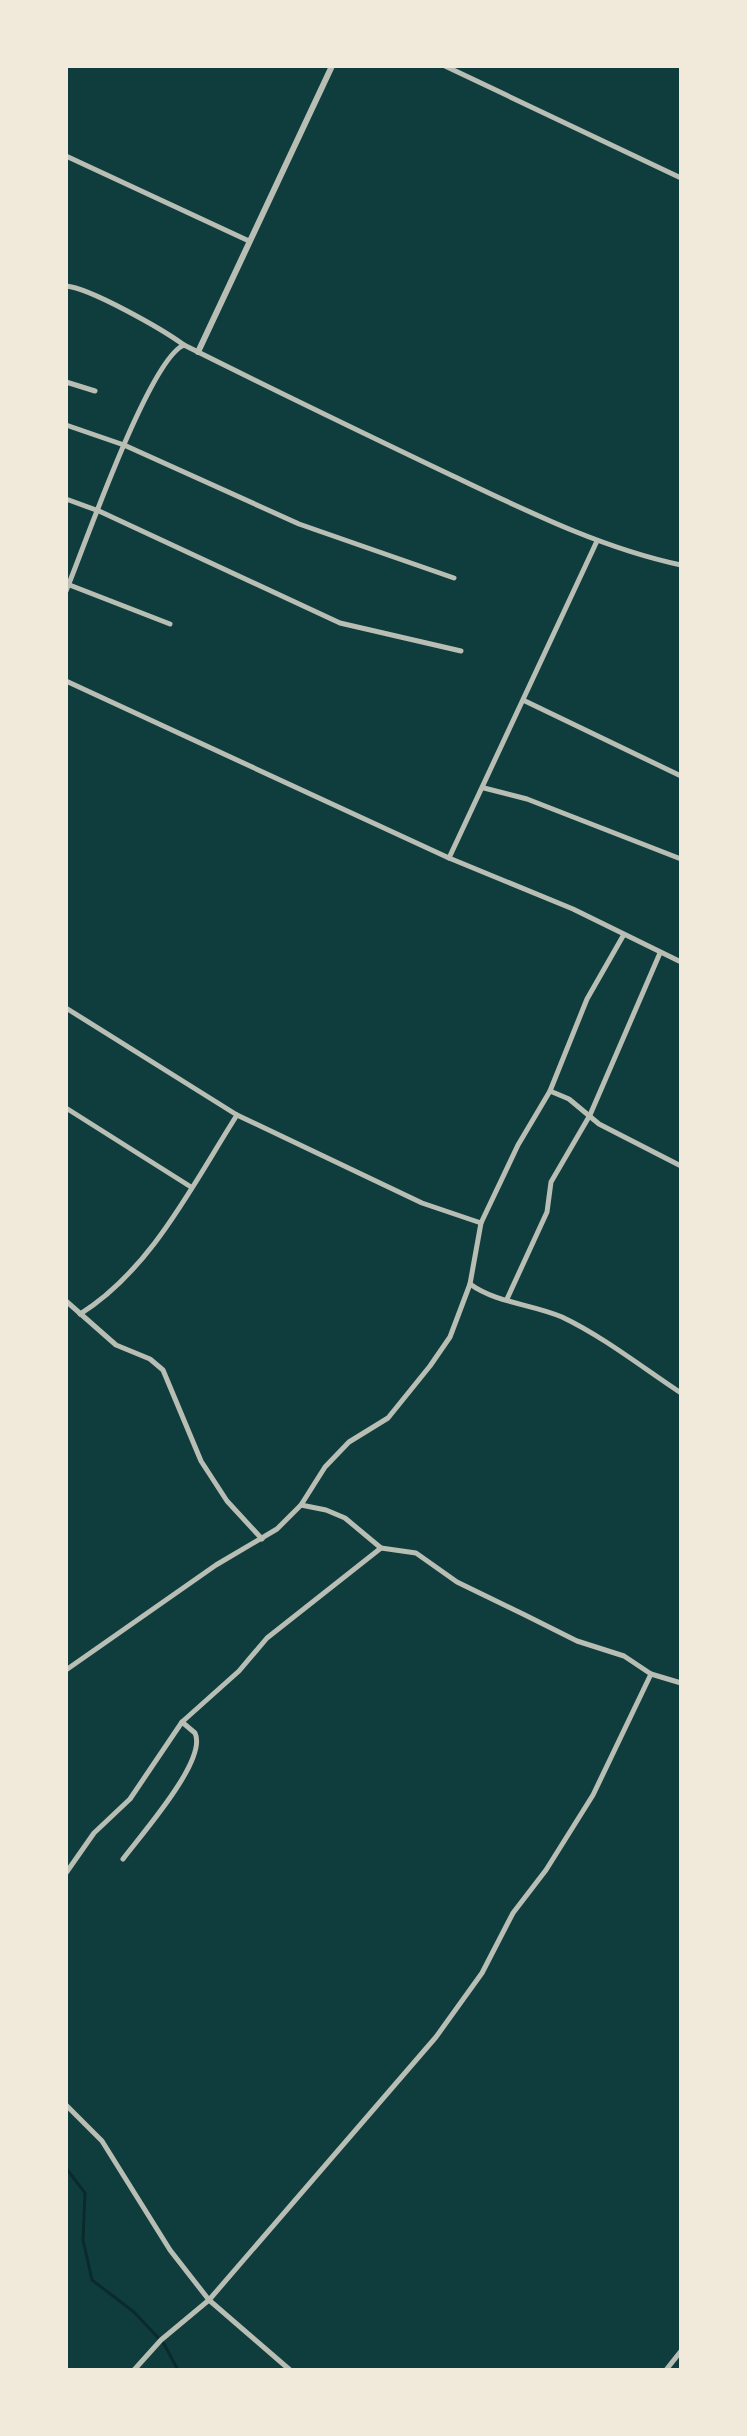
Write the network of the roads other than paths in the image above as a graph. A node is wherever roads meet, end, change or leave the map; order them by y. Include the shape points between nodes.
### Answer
1 (332, 66) edge
2 (445, 66) edge
3 (66, 156) edge
4 (681, 178) edge
5 (249, 241) junction
6 (66, 286) edge
7 (184, 345) junction
8 (198, 352) junction
9 (66, 382) edge
10 (95, 391) dead end
11 (66, 425) edge
12 (124, 445) junction
13 (66, 499) edge
14 (99, 511) junction
15 (597, 541) junction
16 (681, 565) edge
17 (454, 578) dead end
18 (67, 586) edge
19 (170, 624) dead end
20 (461, 651) dead end
21 (66, 681) edge
22 (525, 701) junction
23 (681, 776) edge
24 (484, 788) junction
25 (449, 858) junction
26 (681, 859) edge
27 (623, 936) junction
28 (660, 953) junction
29 (681, 962) edge
30 (66, 1008) edge
31 (550, 1091) junction
32 (66, 1108) edge
33 (237, 1115) junction
34 (590, 1115) junction
35 (681, 1166) edge
36 (191, 1187) junction
37 (481, 1223) junction
38 (470, 1284) junction
39 (507, 1299) junction
40 (66, 1301) edge
41 (80, 1314) junction
42 (681, 1393) edge
43 (301, 1505) junction
44 (262, 1539) junction
45 (381, 1548) junction
46 (66, 1670) edge
47 (651, 1674) junction
48 (681, 1683) edge
49 (182, 1722) junction
50 (123, 1859) dead end
51 (66, 1873) edge
52 (66, 2105) edge
53 (209, 2300) junction
54 (681, 2351) edge
55 (134, 2370) edge
56 (290, 2370) edge
57 (666, 2370) edge

1 - 5 street
2 - 4 street
3 - 5 street
5 - 8 street
6 - 7 street via 82,288
7 - 8 street
7 - 12 street via 176,348 157,376
8 - 15 street via 351,430
9 - 10 street
11 - 12 street
12 - 14 street
12 - 17 street via 299,524
13 - 14 street
14 - 18 street
14 - 20 street via 340,623
15 - 16 street
15 - 22 street via 557,619
18 - 19 street
21 - 25 street
22 - 23 street
22 - 24 street
24 - 25 street
24 - 26 street via 527,799
25 - 27 street via 573,909
27 - 28 street
27 - 31 street via 587,999
28 - 29 street
28 - 34 street
30 - 33 street
31 - 34 street
31 - 37 street
32 - 36 street
33 - 36 street
33 - 37 street via 422,1203
34 - 35 street
34 - 39 street via 551,1182 547,1212
36 - 41 street via 108,1297
37 - 38 street
38 - 39 street via 486,1296
38 - 43 street via 450,1337 406,1399 388,1418 349,1442 317,1477
39 - 42 street via 563,1318
40 - 41 street
41 - 44 street via 116,1345 163,1370 201,1461 227,1501
43 - 44 street
43 - 45 street via 345,1518
44 - 46 street
45 - 47 street via 416,1553 457,1582 577,1641 624,1656
45 - 49 street via 267,1638
47 - 48 street
47 - 53 street via 593,1795 513,1913 470,1990
49 - 50 street via 195,1733 198,1749 172,1795
49 - 51 street via 130,1799 94,1833
52 - 53 street via 102,2141 170,2250
53 - 55 street
53 - 56 street
54 - 57 street

